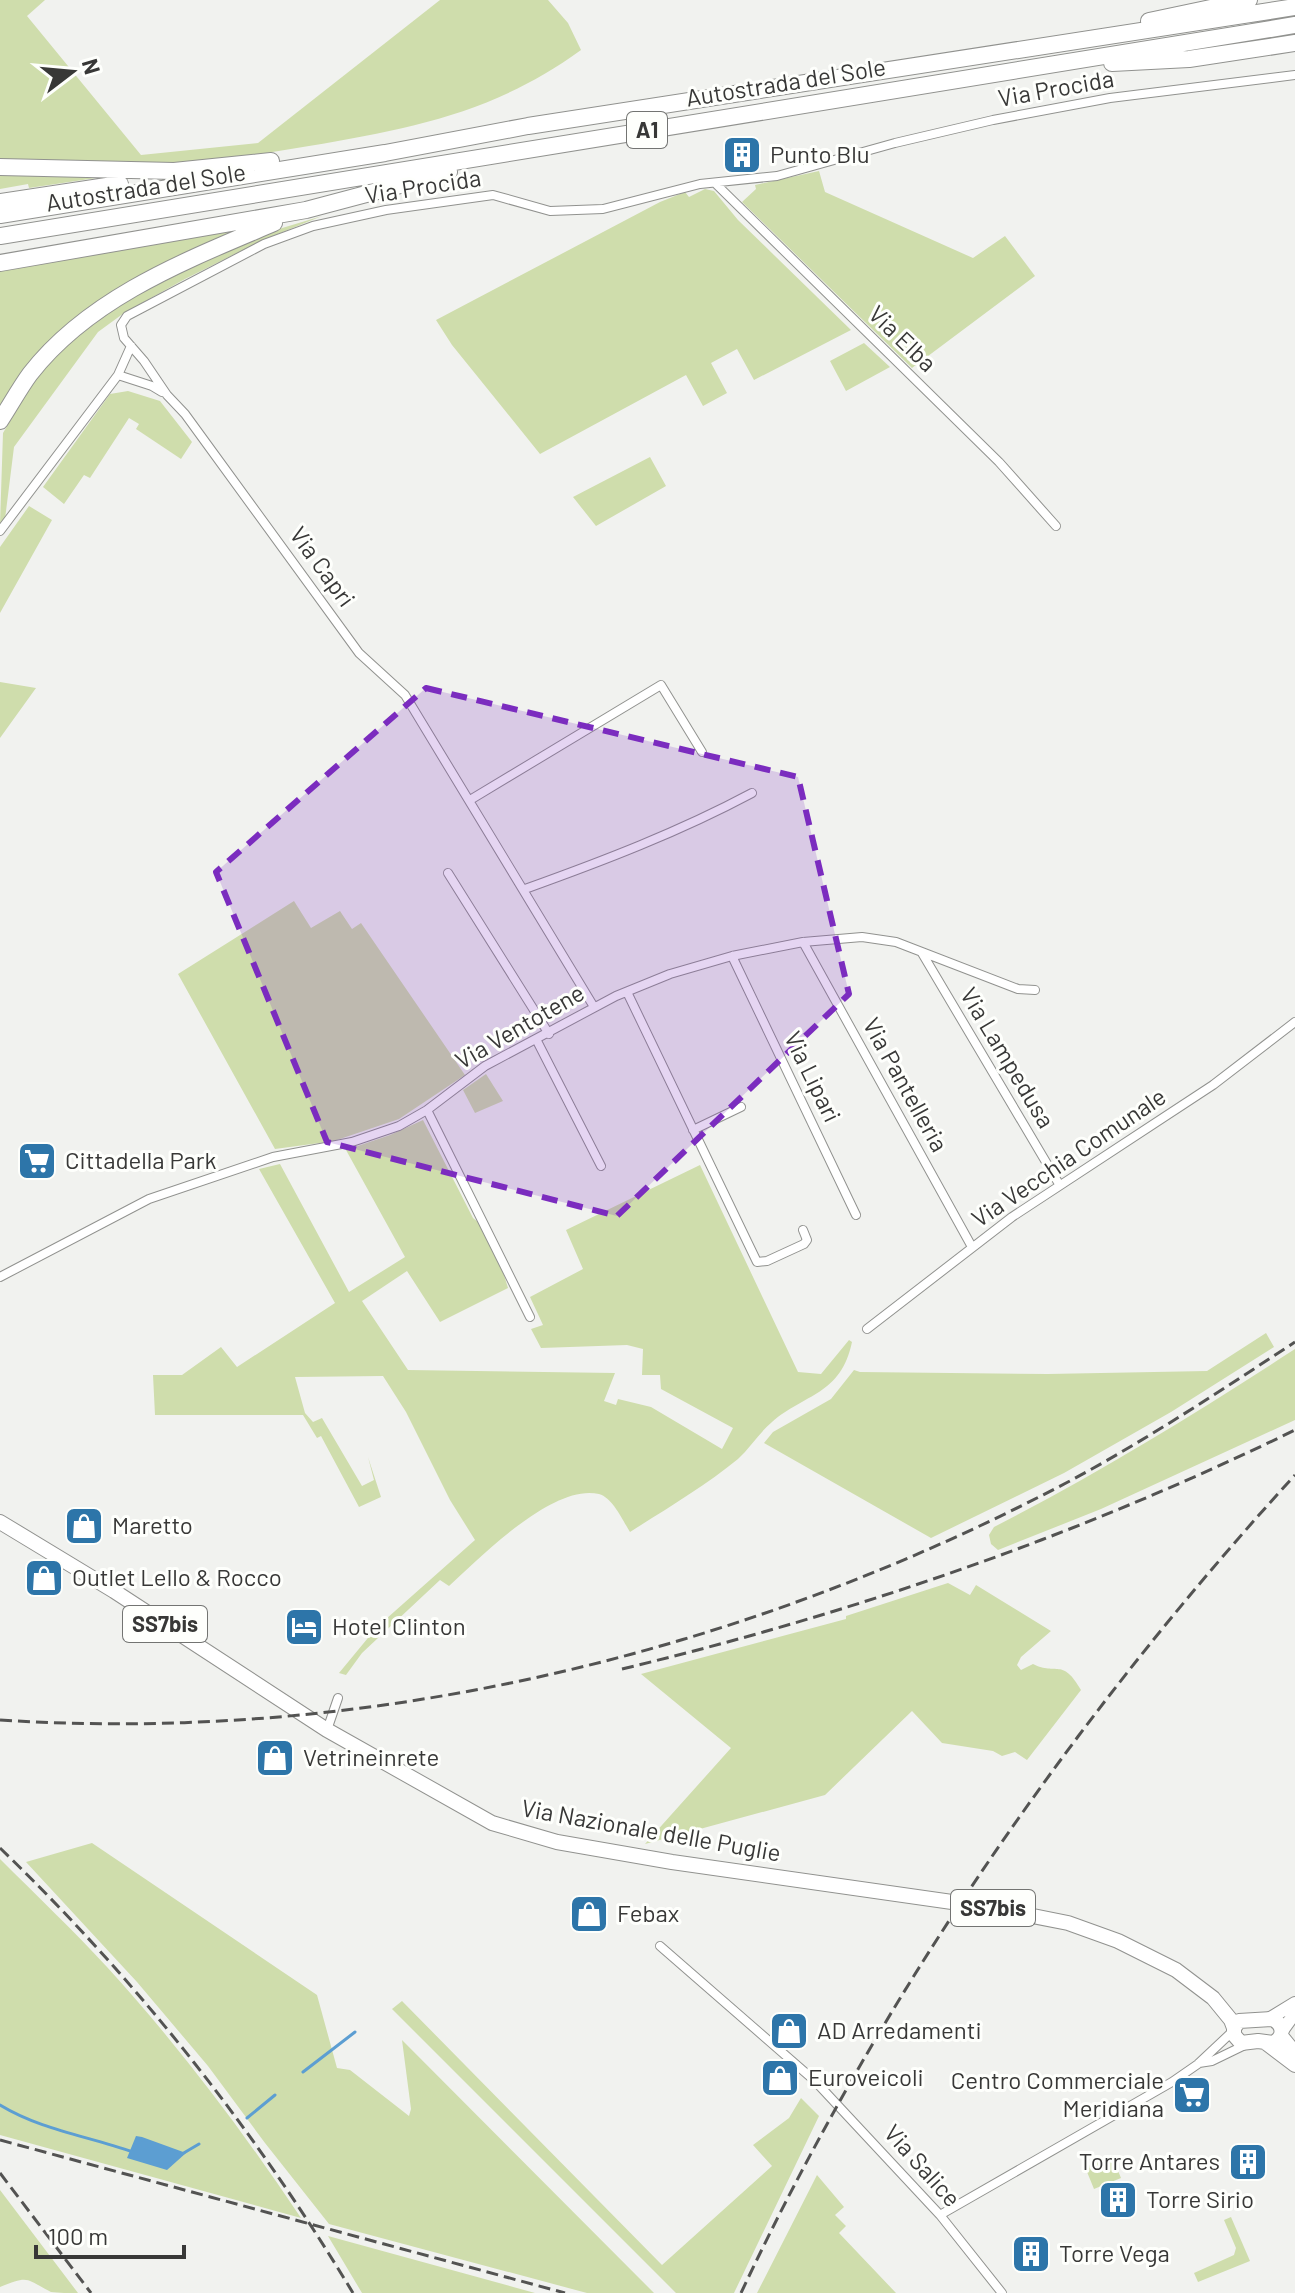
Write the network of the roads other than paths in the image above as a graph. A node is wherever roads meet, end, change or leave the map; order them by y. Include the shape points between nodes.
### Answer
1 (1249, 0) edge
2 (1295, 7) edge
3 (1295, 25) edge
4 (1295, 43) edge
5 (1054, 45) junction
6 (1058, 63) junction
7 (1295, 75) edge
8 (528, 150) junction
9 (332, 162) junction
10 (0, 167) edge
11 (238, 177) junction
12 (716, 184) junction
13 (0, 202) edge
14 (306, 210) junction
15 (0, 215) edge
16 (0, 236) edge
17 (0, 263) edge
18 (131, 346) junction
19 (118, 375) junction
20 (167, 395) junction
21 (0, 421) edge
22 (1056, 526) dead end
23 (0, 531) edge
24 (702, 752) dead end
25 (752, 793) dead end
26 (470, 800) junction
27 (448, 873) dead end
28 (525, 889) junction
29 (803, 942) junction
30 (921, 952) junction
31 (732, 956) junction
32 (1035, 990) dead end
33 (627, 992) junction
34 (594, 1007) junction
35 (1295, 1022) edge
36 (549, 1034) junction
37 (536, 1039) junction
38 (741, 1107) dead end
39 (427, 1110) junction
40 (693, 1130) junction
41 (601, 1166) dead end
42 (172, 1180) dead end
43 (1059, 1184) junction
44 (177, 1189) junction
45 (856, 1215) dead end
46 (803, 1230) dead end
47 (972, 1247) junction
48 (0, 1277) edge
49 (530, 1317) dead end
50 (867, 1329) dead end
51 (0, 1522) edge
52 (338, 1698) dead end
53 (327, 1730) junction
54 (660, 1946) dead end
55 (1213, 1998) junction
56 (1295, 2003) edge
57 (1295, 2013) edge
58 (1267, 2020) junction
59 (1251, 2021) junction
60 (1233, 2030) junction
61 (1282, 2034) junction
62 (1249, 2043) junction
63 (1266, 2043) junction
64 (1295, 2053) edge
65 (1198, 2064) junction
66 (1295, 2065) edge
67 (940, 2215) junction
68 (1002, 2293) edge

1 - 5 highway
2 - 5 highway, Autostrada del Sole / A1
3 - 6 highway, Autostrada del Sole / A1
4 - 6 highway via 1189,59
5 - 9 highway, Autostrada del Sole / A1 via 528,126
6 - 8 highway, Autostrada del Sole / A1
7 - 12 street, Via Procida via 1110,98 993,120 777,176
8 - 14 highway
8 - 16 highway, Autostrada del Sole / A1
9 - 10 highway via 278,160 174,171
9 - 11 highway, Autostrada del Sole / A1
11 - 13 highway via 148,180
11 - 15 highway, Autostrada del Sole / A1
12 - 18 street, Via Procida via 603,209 550,211 493,195 313,226 264,244 127,316 121,325
12 - 22 street, Via Elba via 999,462
14 - 17 highway
14 - 21 highway via 150,279 103,307 30,373
18 - 19 street
18 - 20 street, Via Capri
19 - 20 street
19 - 23 street
20 - 26 street, Via Capri via 359,653 405,695
24 - 26 street via 661,685
25 - 28 street via 632,850
26 - 28 street, Via Capri
27 - 36 street
28 - 34 street, Via Capri
29 - 30 street, Via Ventotene via 862,937
29 - 31 street, Via Ventotene
29 - 47 street, Via Pantelleria
30 - 32 street, Via Ventotene via 1018,989
30 - 43 street, Via Lampedusa
31 - 33 street, Via Ventotene
31 - 45 street, Via Lipari
33 - 34 street, Via Ventotene
33 - 40 street
34 - 36 street, Via Ventotene
35 - 43 street, Via Vecchia Comunale via 1213,1085
36 - 37 street, Via Ventotene
37 - 39 street, Via Ventotene via 485,1066
37 - 41 street
38 - 40 street
39 - 44 street, Via Ventotene via 352,1142 273,1157
39 - 49 street
40 - 46 street via 757,1262 804,1244
42 - 44 street
43 - 47 street, Via Vecchia Comunale
44 - 48 street, Via Ventotene
47 - 50 street, Via Vecchia Comunale
51 - 53 main road, Via Nazionale delle Puglie / SS7bis
52 - 53 street
53 - 55 main road, Via Nazionale delle Puglie / SS7bis via 457,1805 521,1833 672,1862 1056,1920 1161,1961
54 - 67 street, Via Salice via 815,2081
55 - 59 main road, Via Nazionale delle Puglie / SS7bis
55 - 60 main road, Via Nazionale delle Puglie / SS7bis
56 - 58 main road
57 - 61 main road
58 - 59 main road
58 - 61 main road via 1279,2023
59 - 60 main road via 1243,2020
60 - 62 main road, Via Nazionale delle Puglie via 1238,2041
60 - 65 street
61 - 63 main road via 1277,2042
61 - 64 main road
62 - 63 main road
62 - 65 street
63 - 66 main road
65 - 67 street
67 - 68 street, Via Salice

